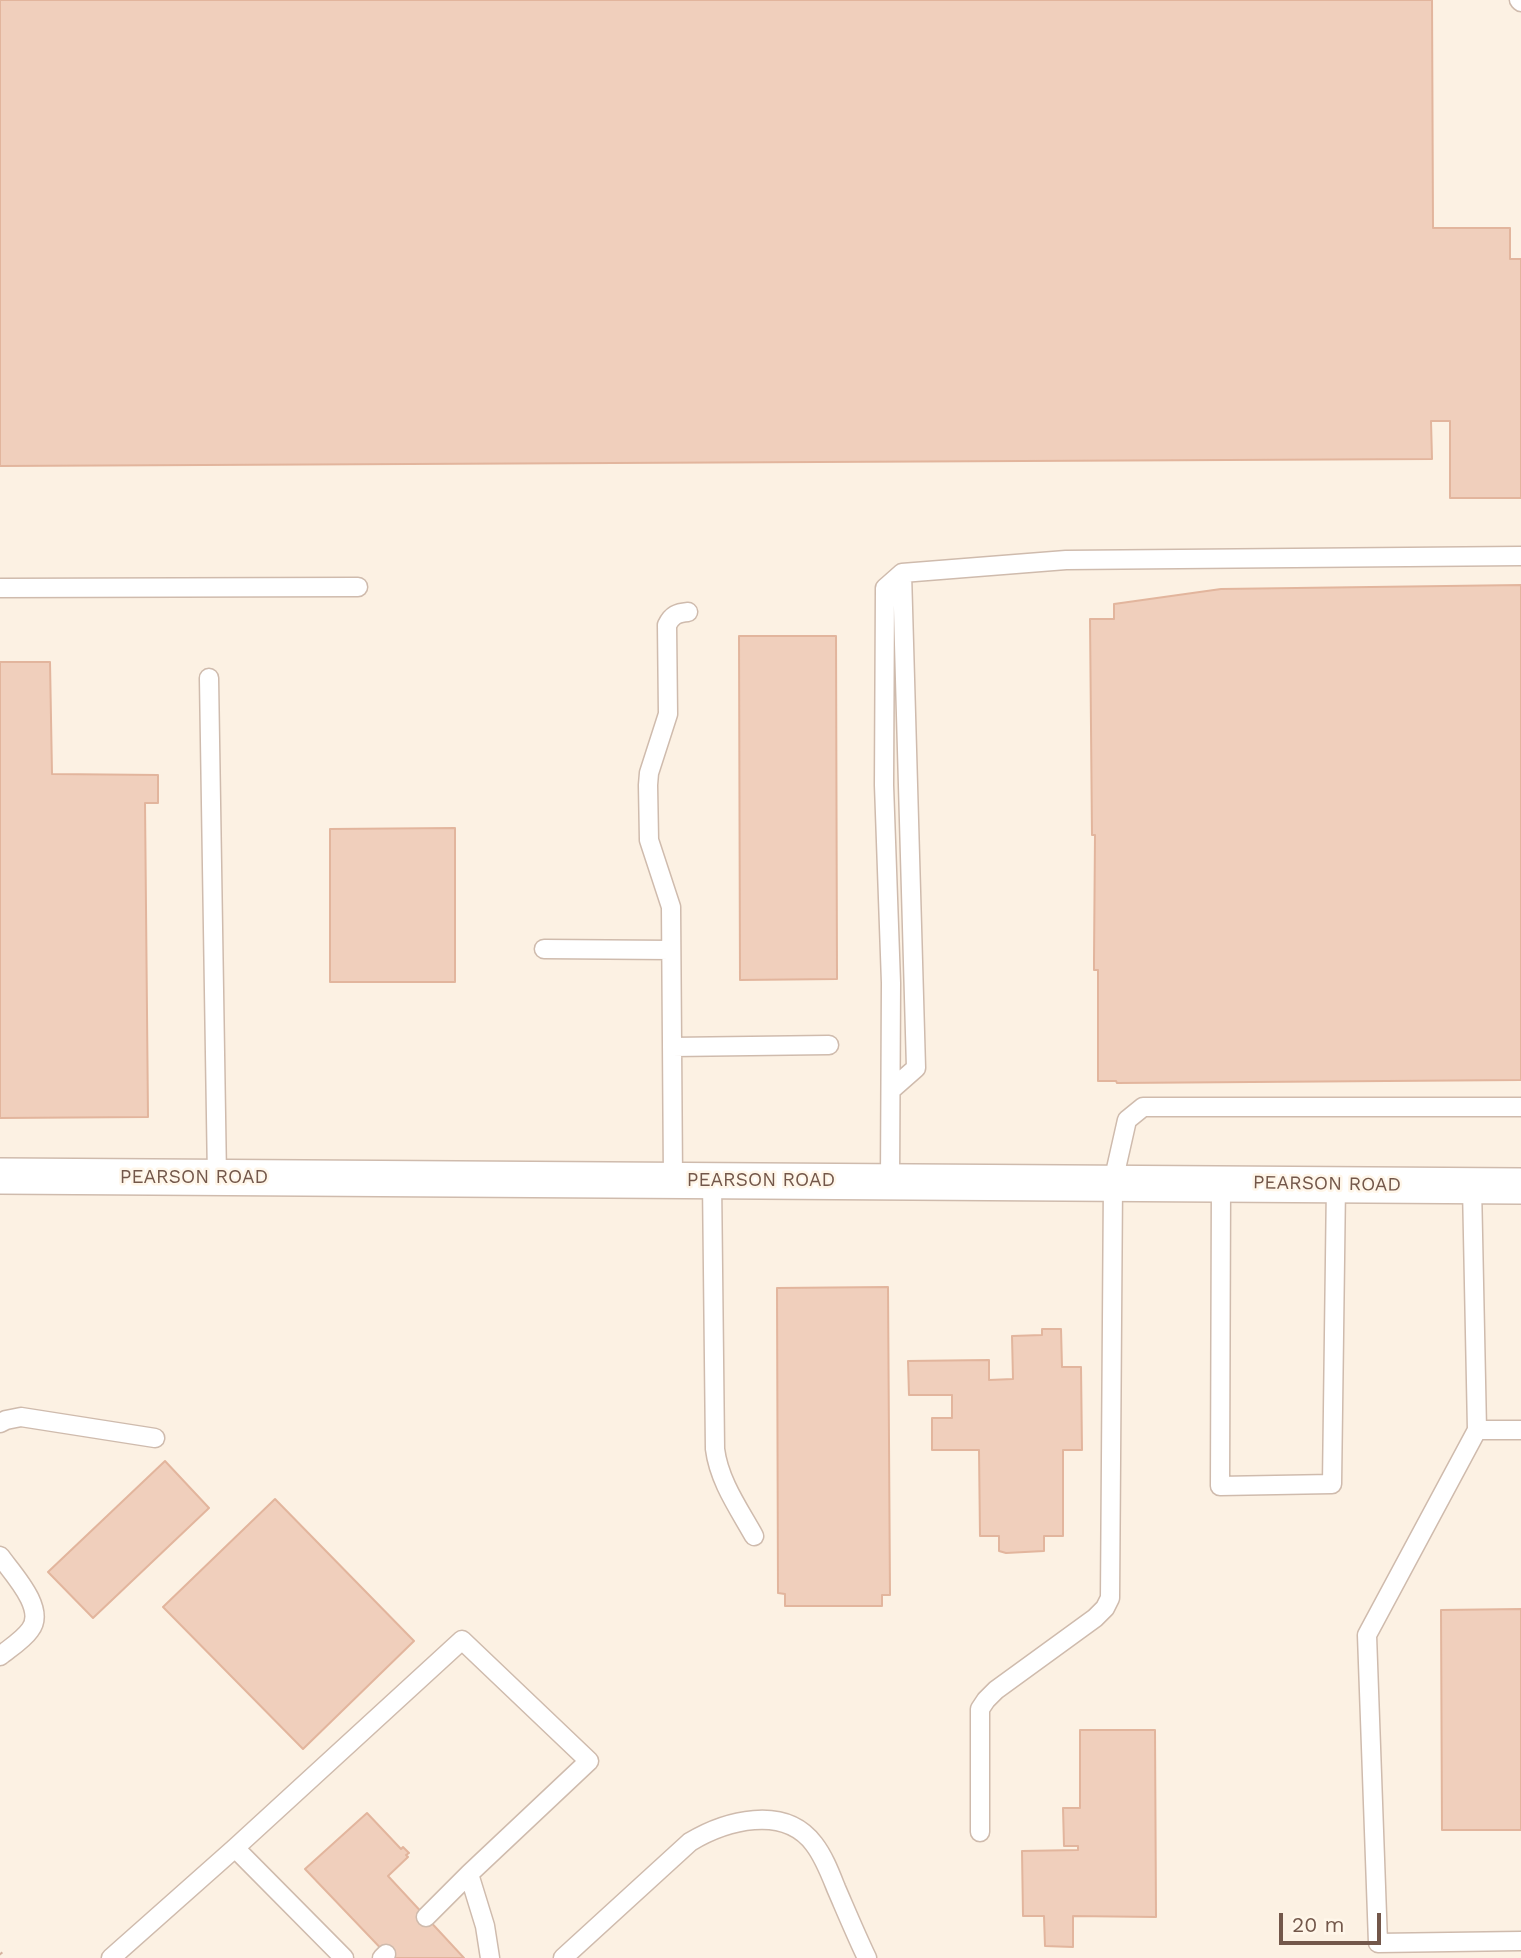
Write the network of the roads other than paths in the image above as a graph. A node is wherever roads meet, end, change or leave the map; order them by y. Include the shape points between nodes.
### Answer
1 (1521, 556) edge
2 (902, 573) junction
3 (358, 587) dead end
4 (0, 588) edge
5 (688, 612) dead end
6 (209, 678) dead end
7 (544, 950) dead end
8 (671, 950) junction
9 (829, 1045) dead end
10 (671, 1047) junction
11 (891, 1090) junction
12 (1521, 1107) edge
13 (0, 1176) edge
14 (217, 1178) junction
15 (673, 1180) junction
16 (712, 1180) junction
17 (890, 1181) junction
18 (1113, 1182) junction
19 (1221, 1183) junction
20 (1336, 1184) junction
21 (1521, 1185) edge
22 (1472, 1186) junction
23 (0, 1423) edge
24 (1477, 1430) junction
25 (1521, 1430) edge
26 (155, 1438) dead end
27 (754, 1536) dead end
28 (0, 1556) edge
29 (0, 1656) edge
30 (980, 1832) dead end
31 (235, 1848) junction
32 (469, 1874) junction
33 (426, 1917) dead end
34 (1521, 1941) edge
35 (111, 1958) edge
36 (344, 1958) edge
37 (490, 1958) edge
38 (563, 1958) edge
39 (867, 1958) edge

1 - 2 lane via 1066,561
2 - 11 lane via 885,588
2 - 11 lane via 916,1069
3 - 4 lane
5 - 8 lane via 678,613 667,625 668,714 648,785 649,840 668,895
6 - 14 lane
7 - 8 lane
8 - 10 lane
9 - 10 lane
10 - 15 lane
11 - 17 lane
12 - 18 lane via 1143,1107 1127,1120
13 - 14 street, PEARSON ROAD
14 - 15 street, PEARSON ROAD
15 - 16 street, PEARSON ROAD
16 - 17 street, PEARSON ROAD
16 - 27 lane via 715,1449 725,1483
17 - 18 street, PEARSON ROAD
18 - 19 street, PEARSON ROAD
18 - 30 lane via 1110,1598 1095,1618 986,1700 981,1709
19 - 20 street, PEARSON ROAD
19 - 20 lane via 1220,1486 1332,1484
20 - 22 street, PEARSON ROAD
21 - 22 street, PEARSON ROAD
22 - 24 lane
23 - 26 lane via 21,1417
24 - 25 lane
24 - 34 lane via 1367,1635 1378,1943
28 - 29 lane via 30,1599 36,1616 32,1628
31 - 32 lane via 462,1640 589,1761
31 - 35 lane
31 - 36 lane
32 - 33 lane
32 - 37 lane
38 - 39 lane via 690,1842 711,1829 752,1819 797,1828 813,1843

